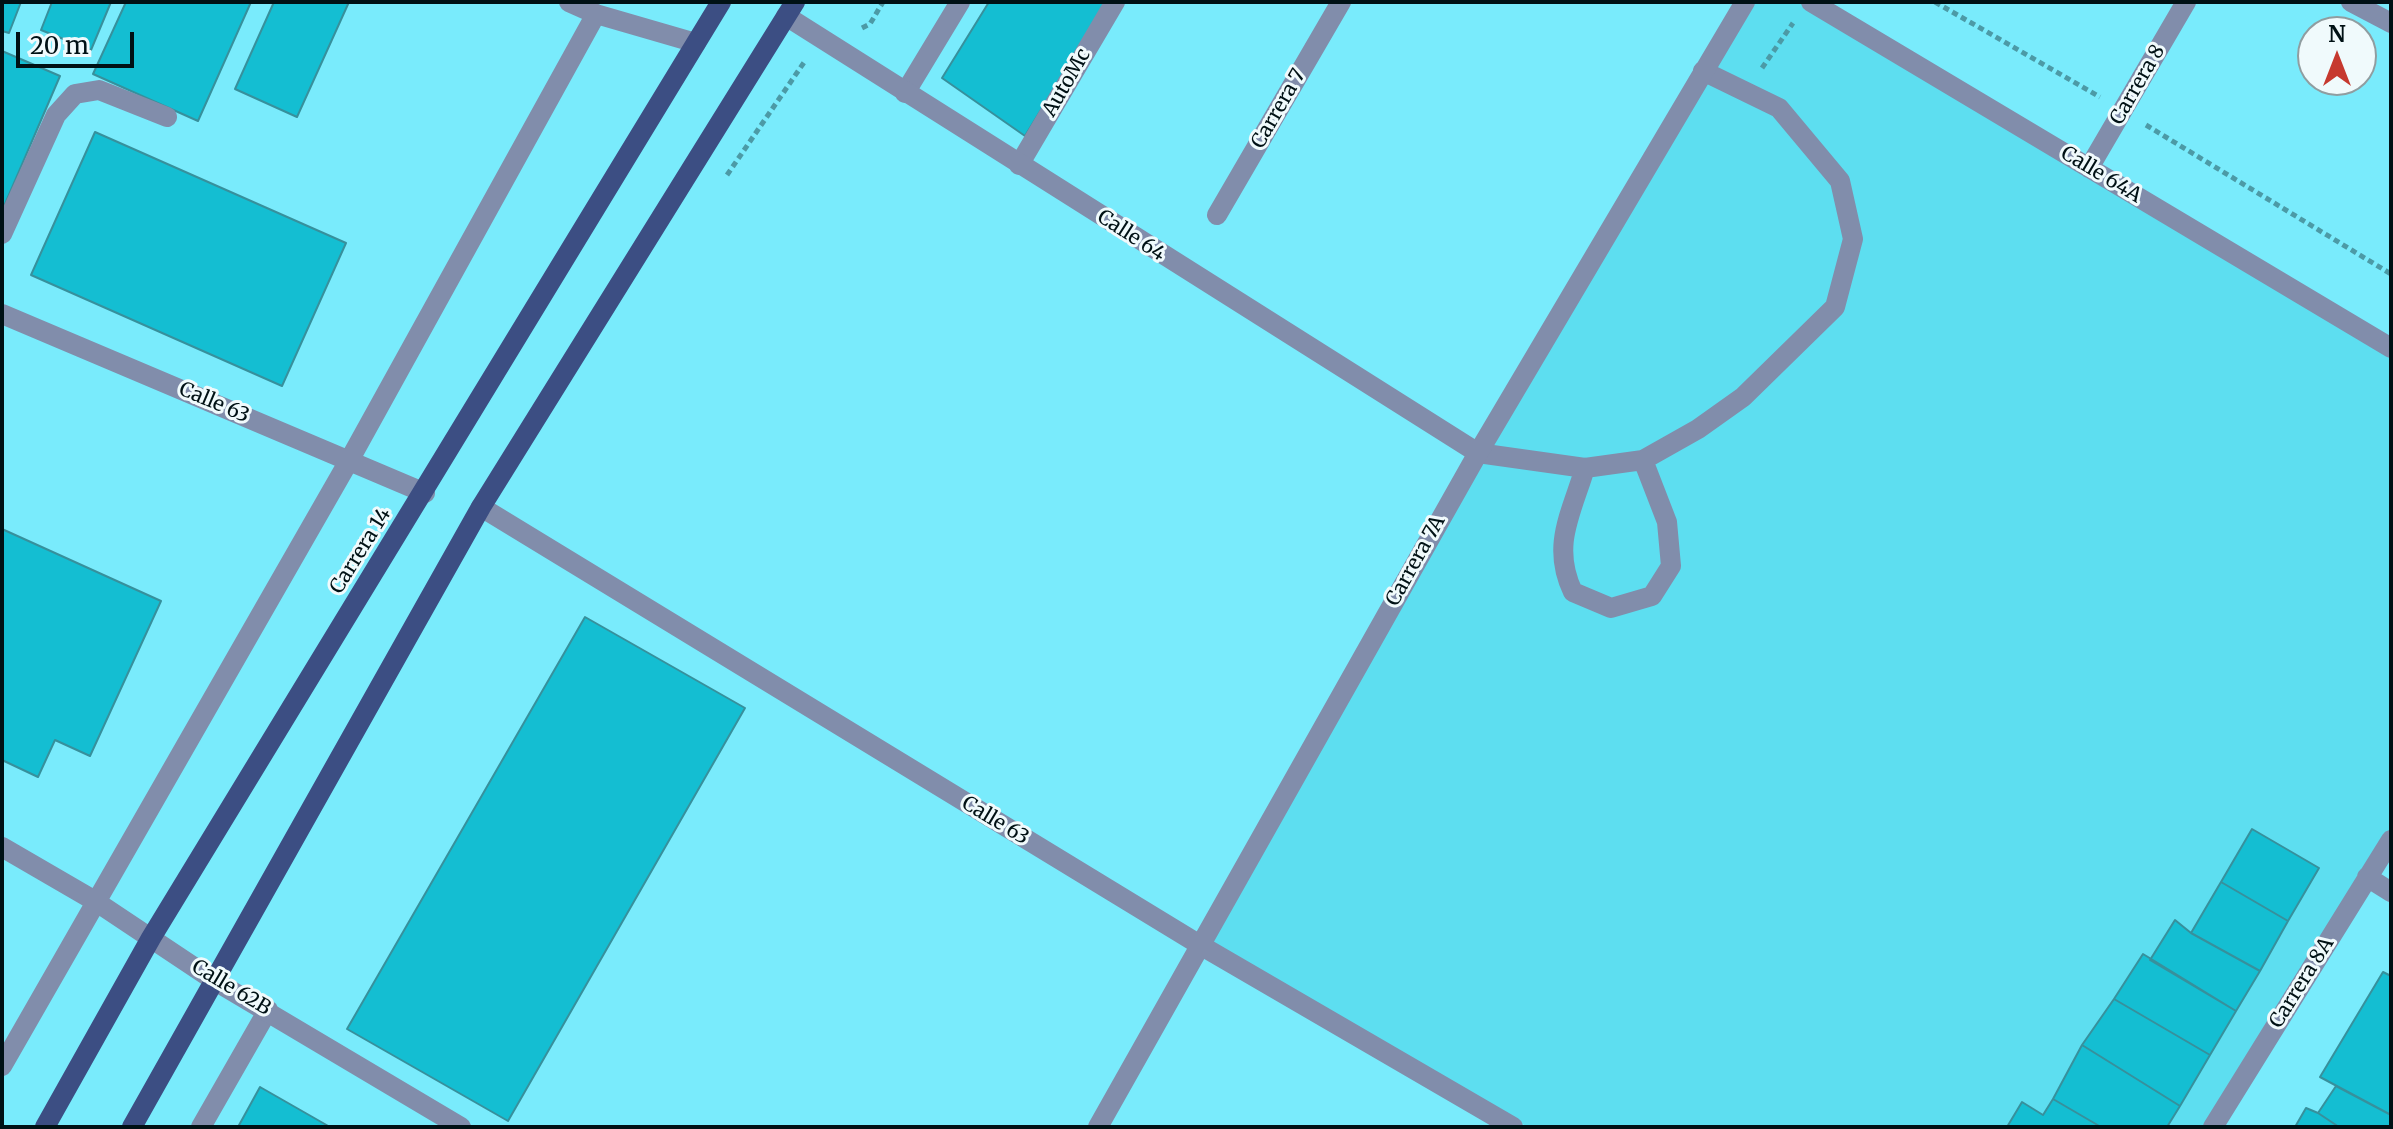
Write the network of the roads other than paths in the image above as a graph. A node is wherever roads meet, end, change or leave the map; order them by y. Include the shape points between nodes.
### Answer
1 (569, 2) edge
2 (721, 2) edge
3 (960, 2) edge
4 (1115, 2) edge
5 (1341, 2) edge
6 (1745, 2) edge
7 (1811, 2) edge
8 (2186, 2) edge
9 (2351, 2) edge
10 (790, 9) edge
11 (596, 14) junction
12 (2391, 23) edge
13 (696, 43) junction
14 (1703, 71) junction
15 (905, 93) junction
16 (167, 117) dead end
17 (1019, 165) junction
18 (2089, 168) junction
19 (1217, 215) dead end
20 (2, 234) edge
21 (2, 314) edge
22 (2391, 348) edge
23 (1478, 453) junction
24 (350, 459) junction
25 (1643, 460) junction
26 (1585, 468) junction
27 (425, 493) junction
28 (481, 507) junction
29 (2391, 840) edge
30 (2, 847) edge
31 (2367, 877) junction
32 (2391, 892) edge
33 (95, 901) junction
34 (151, 938) junction
35 (1200, 945) junction
36 (215, 981) junction
37 (268, 1010) junction
38 (2, 1066) edge
39 (45, 1127) edge
40 (132, 1127) edge
41 (201, 1127) edge
42 (461, 1127) edge
43 (1098, 1127) edge
44 (1513, 1127) edge
45 (2213, 1127) edge

1 - 11 street
2 - 13 main road, Carrera 14
3 - 15 street
4 - 17 street, AutoMc
5 - 19 street, Carrera 7
6 - 14 street, Carrera 7A
7 - 18 street, Calle 64A
8 - 18 street, Carrera 8
9 - 12 street
10 - 15 street, Calle 64
10 - 28 main road
11 - 13 street
11 - 24 street
13 - 27 main road, Carrera 14
14 - 23 street, Carrera 7A
14 - 25 street via 1779,108 1840,181 1853,239 1835,307 1743,397
15 - 17 street, Calle 64
16 - 20 street via 99,90 75,94 56,115
17 - 23 street, Calle 64
18 - 22 street, Calle 64A
21 - 24 street, Calle 63
23 - 26 street
23 - 35 street, Carrera 7A
24 - 27 street, Calle 63
24 - 33 street
25 - 26 street
25 - 26 street via 1667,522 1671,566 1652,596 1611,608 1573,592 1562,570 1561,545
27 - 34 main road, Carrera 14
28 - 35 street, Calle 63
28 - 36 main road
29 - 31 street, Carrera 8A
30 - 33 street, Calle 62B
31 - 32 street
31 - 45 street, Carrera 8A
33 - 34 street, Calle 62B
33 - 38 street
34 - 36 street, Calle 62B
34 - 39 main road, Carrera 14
35 - 43 street, Carrera 7A
35 - 44 street, Calle 63
36 - 37 street, Calle 62B
36 - 40 main road
37 - 41 street
37 - 42 street, Calle 62B

